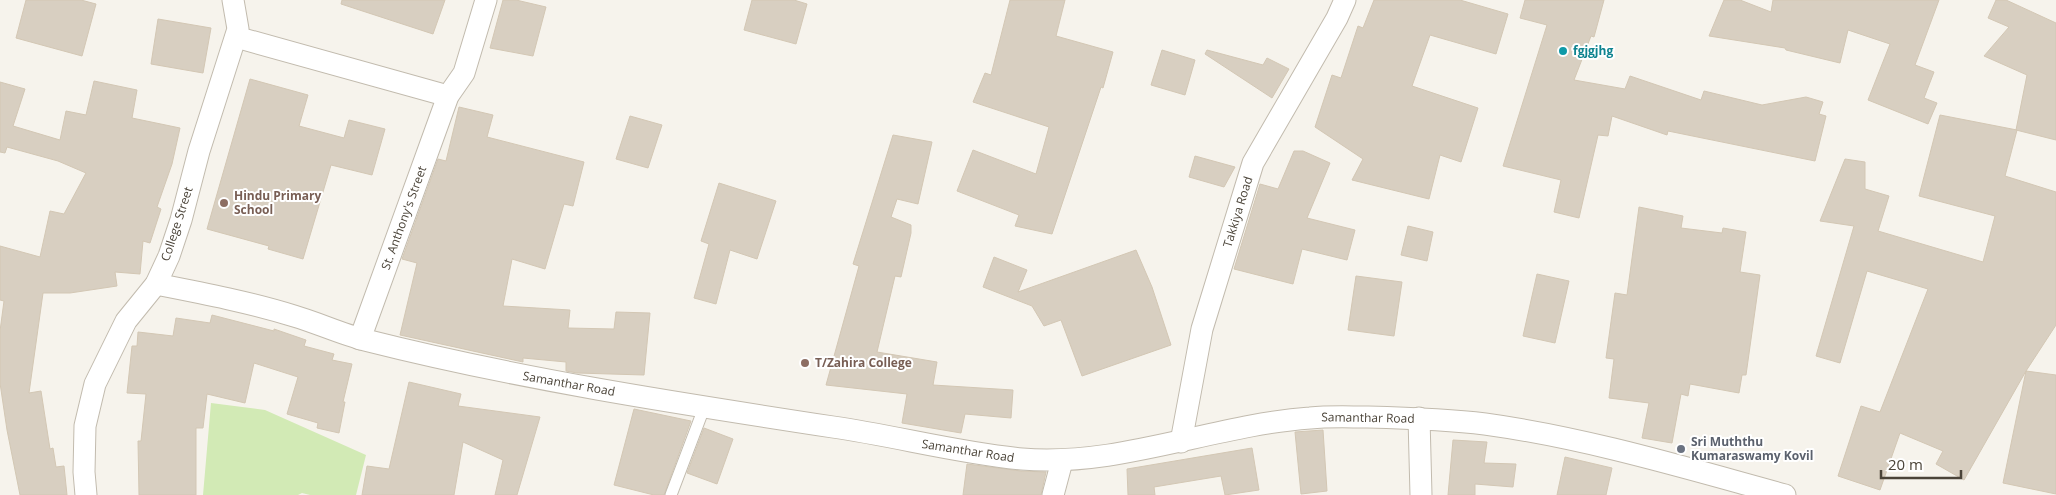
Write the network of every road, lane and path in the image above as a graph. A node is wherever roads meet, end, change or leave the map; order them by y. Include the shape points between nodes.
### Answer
1 (233, 0) edge
2 (486, 0) edge
3 (1345, 0) edge
4 (236, 37) junction
5 (448, 96) junction
6 (156, 284) junction
7 (360, 340) junction
8 (704, 408) junction
9 (1419, 418) junction
10 (1181, 442) junction
11 (1062, 461) junction
12 (86, 495) edge
13 (671, 495) edge
14 (1053, 495) edge
15 (1420, 495) edge
16 (1786, 495) edge

1 - 4 street, College Street via 238,29
2 - 5 street, St. Anthony's Street via 464,73
3 - 10 street, Takkiya Road via 1253,163 1202,330
4 - 5 street
4 - 6 street, College Street via 199,151 181,220
5 - 7 street, St. Anthony's Street
6 - 7 street, Samanthar Road via 229,298 295,316
6 - 12 street, College Street via 126,322 95,384 86,426
7 - 8 street, Samanthar Road via 510,374
8 - 11 street, Samanthar Road via 838,428 976,454
8 - 13 lane
9 - 10 street, Samanthar Road via 1277,420
9 - 15 street
9 - 16 street, Samanthar Road via 1486,424 1568,439 1629,452
10 - 11 street, Samanthar Road
11 - 14 street

